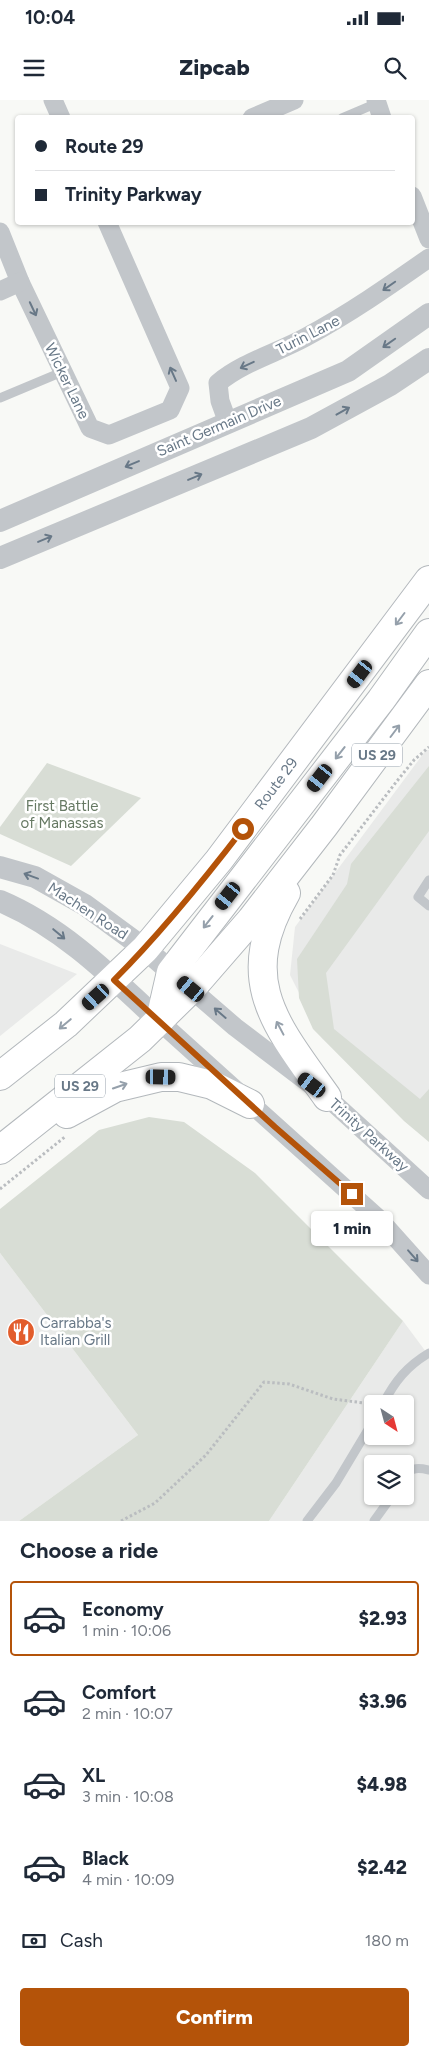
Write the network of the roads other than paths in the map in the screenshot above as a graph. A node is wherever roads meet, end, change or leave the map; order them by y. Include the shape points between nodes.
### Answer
1 (53, 100) edge
2 (294, 100) edge
3 (378, 107) edge
4 (60, 115) edge
5 (259, 115) edge
6 (352, 115) edge
7 (415, 204) edge
8 (108, 225) edge
9 (0, 232) edge
10 (429, 239) edge
11 (429, 258) edge
12 (20, 282) junction
13 (0, 291) edge
14 (429, 314) edge
15 (429, 359) edge
16 (62, 372) junction
17 (0, 398) edge
18 (228, 423) junction
19 (0, 521) edge
20 (0, 558) edge
21 (429, 580) edge
22 (429, 633) edge
23 (429, 684) edge
24 (324, 826) junction
25 (0, 867) edge
26 (429, 880) edge
27 (0, 901) edge
28 (429, 906) edge
29 (145, 949) junction
30 (114, 980) junction
31 (181, 981) junction
32 (159, 1022) junction
33 (0, 1076) edge
34 (327, 1097) junction
35 (250, 1104) junction
36 (0, 1150) edge
37 (429, 1190) edge
38 (429, 1275) edge
39 (429, 1353) edge
40 (389, 1395) edge
41 (364, 1436) edge
42 (414, 1469) edge
43 (429, 1470) edge
44 (386, 1505) edge
45 (307, 1521) edge
46 (374, 1521) edge

1 - 4 street
2 - 5 street
3 - 6 lane
7 - 10 street
16 -> 8 street, Wicker Lane via 90,428 109,435 170,410 180,388
9 - 12 street, Wicker Lane
11 -> 18 street, Turin Lane via 346,315 231,372 218,383
12 - 13 street
12 -> 16 street, Wicker Lane
14 -> 18 street, Saint Germain Drive via 348,371
20 -> 15 street via 311,428 390,385
16 - 17 lane
18 -> 19 street, Saint Germain Drive
21 -> 29 main road, Route 29 via 219,860
22 -> 31 main road
24 -> 23 main road, US 29
24 - 31 main road, US 29 via 250,920
34 -> 24 main road via 285,1038 266,995 263,967 264,946 274,914
29 -> 25 street, Machen Road via 85,904 35,877
26 - 28 lane via 418,897
27 -> 30 street via 50,927
29 - 30 main road, Route 29
29 - 31 street, Machen Road
30 - 32 street
30 -> 33 main road, Route 29 via 66,1024
31 - 32 main road
34 -> 31 street, Trinity Parkway
32 - 35 street
32 - 36 main road, US 29
34 - 37 street, Trinity Parkway
36 -> 35 main road via 115,1088 136,1081 179,1077 212,1085
35 -> 38 street via 379,1219
39 - 40 lane via 402,1373
41 - 45 lane via 336,1483
42 - 43 lane
44 - 46 lane

